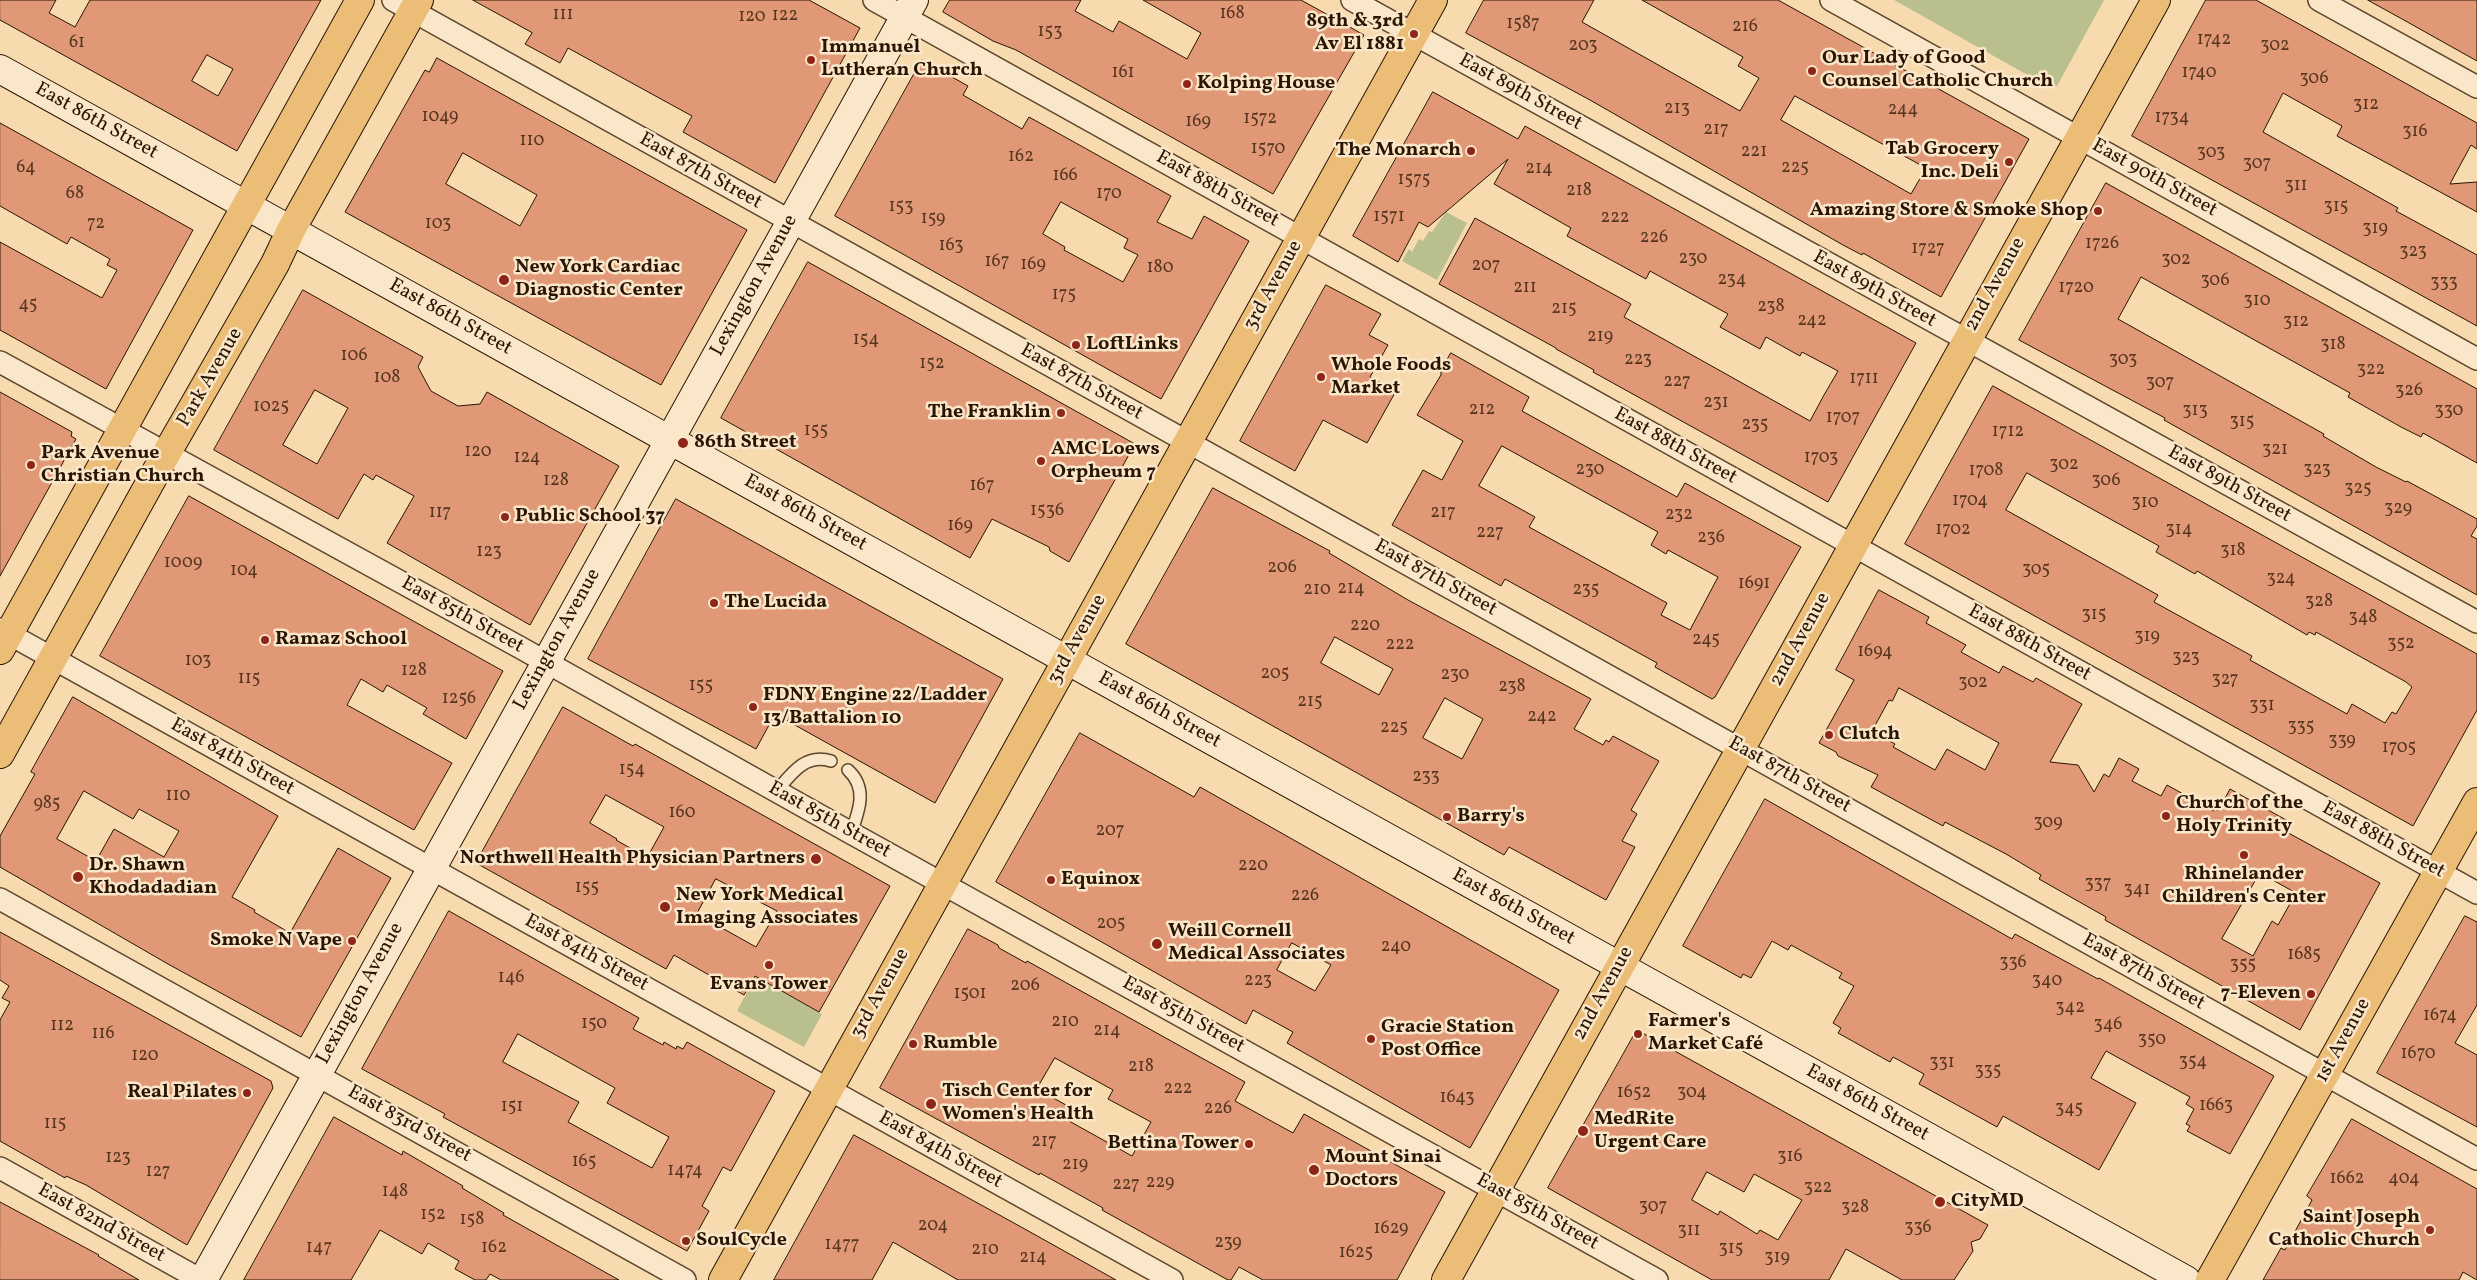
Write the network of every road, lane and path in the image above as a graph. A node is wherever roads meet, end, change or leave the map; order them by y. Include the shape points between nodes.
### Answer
1 (360, 0) edge
2 (874, 0) edge
3 (1352, 0) edge
4 (1433, 0) edge
5 (1831, 0) edge
6 (2156, 0) edge
7 (2319, 0) edge
8 (408, 4) edge
9 (909, 8) edge
10 (1414, 34) junction
11 (0, 69) edge
12 (2477, 87) edge
13 (2078, 137) junction
14 (246, 206) junction
15 (791, 222) junction
16 (291, 230) junction
17 (1301, 237) junction
18 (1966, 341) junction
19 (2477, 358) edge
20 (0, 362) edge
21 (122, 430) junction
22 (670, 439) junction
23 (1187, 442) junction
24 (166, 455) junction
25 (1853, 546) junction
26 (2477, 622) edge
27 (3, 638) edge
28 (53, 659) junction
29 (1067, 660) junction
30 (546, 662) junction
31 (1741, 750) junction
32 (0, 754) edge
33 (831, 761) dead end
34 (848, 770) dead end
35 (776, 792) junction
36 (2477, 802) edge
37 (850, 833) junction
38 (431, 868) junction
39 (2438, 871) junction
40 (943, 883) junction
41 (2477, 893) edge
42 (0, 898) edge
43 (1619, 966) junction
44 (317, 1074) junction
45 (2325, 1074) junction
46 (828, 1089) junction
47 (2477, 1158) edge
48 (0, 1168) edge
49 (1496, 1190) junction
50 (202, 1280) edge
51 (685, 1280) edge
52 (722, 1280) edge
53 (1172, 1280) edge
54 (1446, 1280) edge
55 (1657, 1280) edge
56 (2186, 1280) edge
57 (2210, 1280) edge

1 - 14 main road
2 - 9 street, East 88th Street
3 - 10 street, East 89th Street
4 - 10 main road, 3rd Avenue
5 - 13 street, East 90th Street
6 - 13 main road, 2nd Avenue
7 - 12 street
8 - 15 street, East 87th Street
8 - 16 main road, Park Avenue
9 - 15 main road, Lexington Avenue
9 - 17 street, East 88th Street
10 - 17 main road, 3rd Avenue
10 - 18 street, East 89th Street
11 - 14 main road, East 86th Street
13 - 18 main road, 2nd Avenue
13 - 19 street, East 90th Street
14 - 16 main road, East 86th Street
14 - 21 main road
15 - 22 main road, Lexington Avenue
15 - 23 street, East 87th Street
16 - 22 main road, East 86th Street
16 - 24 main road, Park Avenue via 275,264
17 - 23 main road, 3rd Avenue
17 - 25 street, East 88th Street
18 - 25 main road, 2nd Avenue
18 - 26 street, East 89th Street
20 - 21 street, East 85th Street
21 - 24 street, East 85th Street
21 - 27 main road
22 - 29 main road, East 86th Street
22 - 30 main road, Lexington Avenue
23 - 29 main road, 3rd Avenue
23 - 31 street, East 87th Street
24 - 28 main road, Park Avenue
24 - 30 street, East 85th Street
25 - 31 main road, 2nd Avenue
25 - 39 street, East 88th Street
27 - 28 street, East 84th Street
28 - 32 main road, Park Avenue
28 - 38 street, East 84th Street
29 - 40 main road, 3rd Avenue
29 - 43 main road, East 86th Street
30 - 35 street, East 85th Street
30 - 38 main road, Lexington Avenue
31 - 43 main road, 2nd Avenue
31 - 45 street, East 87th Street
33 - 35 lane via 809,761 793,772
34 - 37 lane via 859,783 861,791 859,809
35 - 37 street, East 85th Street
36 - 39 main road, 1st Avenue
37 - 40 street, East 85th Street
38 - 44 main road, Lexington Avenue
38 - 46 street, East 84th Street
39 - 41 street, East 88th Street
39 - 45 main road, 1st Avenue
40 - 46 main road, 3rd Avenue
40 - 49 street, East 85th Street
42 - 44 street, East 83rd Street
43 - 49 main road, 2nd Avenue
43 - 56 main road, East 86th Street
44 - 50 main road, Lexington Avenue
44 - 51 street, East 83rd Street
45 - 47 street, East 87th Street
45 - 57 main road, 1st Avenue
46 - 52 main road, 3rd Avenue
46 - 53 street, East 84th Street
48 - 50 street, East 82nd Street
49 - 54 main road, 2nd Avenue
49 - 55 street, East 85th Street

